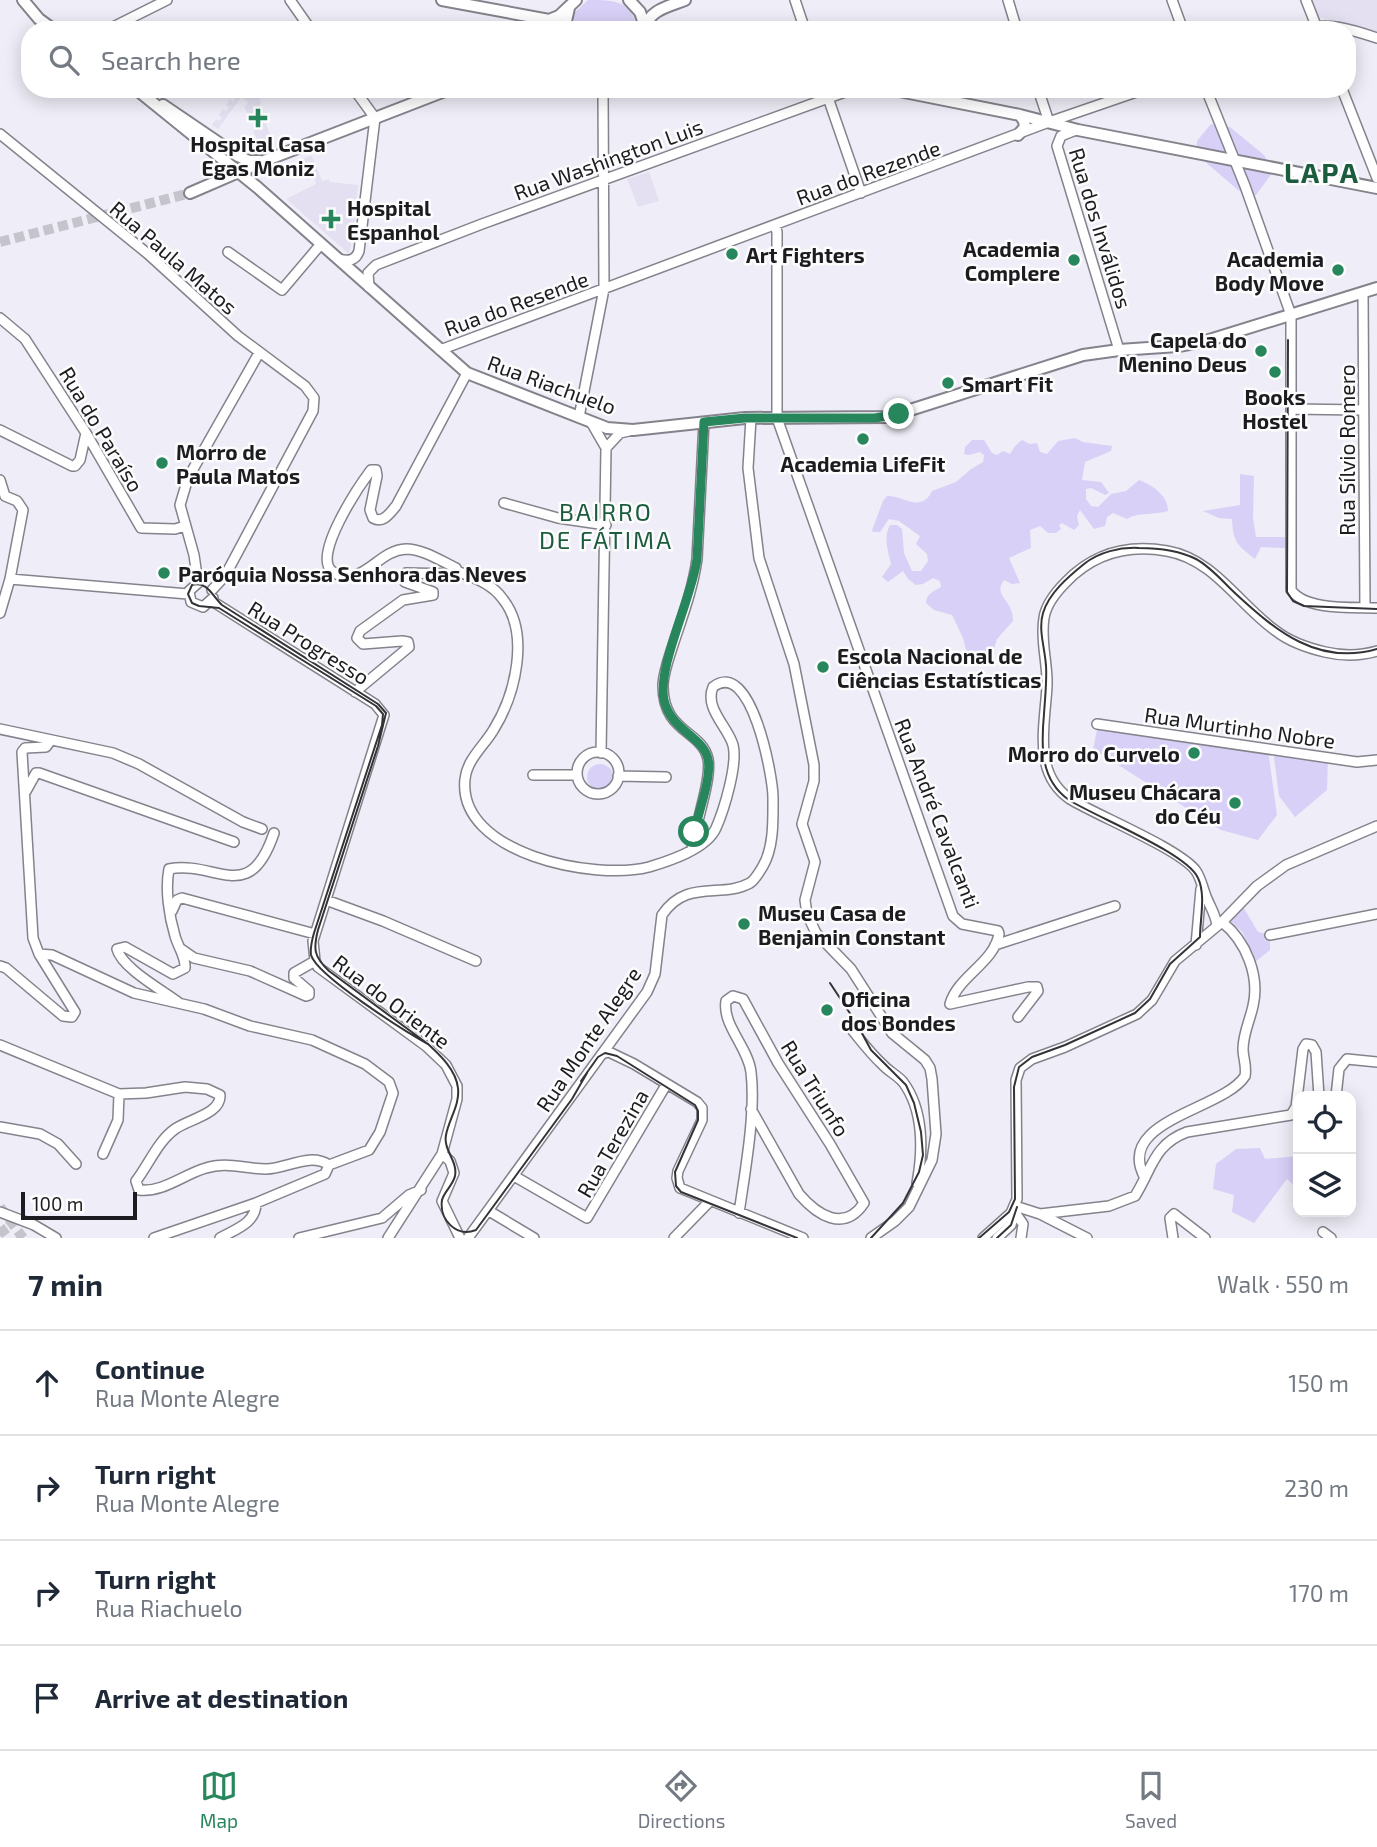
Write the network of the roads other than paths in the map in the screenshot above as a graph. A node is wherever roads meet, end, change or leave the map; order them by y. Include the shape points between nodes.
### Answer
1 (23, 0) edge
2 (167, 0) edge
3 (290, 0) edge
4 (442, 0) edge
5 (629, 0) edge
6 (685, 0) edge
7 (795, 0) edge
8 (1008, 0) edge
9 (1172, 0) edge
10 (1306, 0) edge
11 (573, 3) edge
12 (541, 19) joint
13 (42, 21) edge
14 (125, 21) edge
15 (305, 21) edge
16 (567, 21) edge
17 (643, 21) edge
18 (646, 21) edge
19 (802, 21) edge
20 (1014, 21) edge
21 (1180, 21) edge
22 (1315, 21) edge
23 (1356, 32) edge
24 (1377, 38) edge
25 (147, 98) edge
26 (151, 98) edge
27 (361, 98) edge
28 (427, 98) edge
29 (603, 98) edge
30 (817, 98) edge
31 (828, 98) edge
32 (934, 98) edge
33 (1041, 98) edge
34 (1119, 98) edge
35 (1209, 98) edge
36 (1346, 98) edge
37 (1020, 115) junction
38 (375, 118) junction
39 (1049, 122) junction
40 (1078, 130) junction
41 (0, 134) edge
42 (1018, 135) junction
43 (1233, 159) junction
44 (264, 161) junction
45 (238, 172) junction
46 (1377, 177) edge
47 (604, 180) junction
48 (1377, 188) edge
49 (190, 193) tunnel mouth
50 (861, 193) junction
51 (775, 225) junction
52 (321, 244) junction
53 (359, 251) junction
54 (228, 252) dead end
55 (335, 257) junction
56 (376, 265) junction
57 (1377, 288) edge
58 (370, 289) junction
59 (604, 289) junction
60 (1363, 293) junction
61 (1291, 315) junction
62 (0, 318) edge
63 (440, 350) junction
64 (1119, 350) junction
65 (259, 353) junction
66 (467, 373) junction
67 (1291, 410) junction
68 (1363, 410) junction
69 (579, 417) junction
70 (751, 418) junction
71 (777, 418) junction
72 (591, 422) junction
73 (704, 422) junction
74 (633, 429) junction
75 (0, 430) edge
76 (86, 433) junction
77 (606, 448) junction
78 (0, 480) edge
79 (2, 496) edge
80 (503, 503) dead end
81 (606, 525) junction
82 (186, 526) junction
83 (457, 571) junction
84 (10, 579) junction
85 (198, 583) junction
86 (212, 590) junction
87 (188, 594) junction
88 (212, 601) junction
89 (1365, 608) junction
90 (1377, 608) edge
91 (0, 613) edge
92 (1377, 651) edge
93 (355, 692) junction
94 (384, 715) joint
95 (1097, 724) dead end
96 (0, 729) edge
97 (51, 740) junction
98 (601, 753) junction
99 (1377, 760) edge
100 (533, 775) dead end
101 (577, 775) junction
102 (618, 776) junction
103 (666, 777) dead end
104 (26, 791) junction
105 (1377, 826) edge
106 (262, 829) dead end
107 (275, 833) dead end
108 (234, 842) dead end
109 (692, 849) junction
110 (1202, 885) junction
111 (326, 900) junction
112 (1115, 906) dead end
113 (1377, 914) edge
114 (170, 915) junction
115 (1223, 921) junction
116 (315, 934) junction
117 (1269, 935) dead end
118 (177, 944) junction
119 (995, 945) junction
120 (1195, 946) junction
121 (39, 954) junction
122 (315, 961) junction
123 (476, 961) dead end
124 (0, 966) edge
125 (183, 1006) junction
126 (1018, 1017) dead end
127 (853, 1031) dead end
128 (0, 1045) edge
129 (605, 1053) junction
130 (1377, 1062) edge
131 (666, 1085) junction
132 (1297, 1091) edge
133 (1318, 1091) edge
134 (1337, 1091) edge
135 (120, 1094) junction
136 (751, 1109) junction
137 (1293, 1112) edge
138 (0, 1127) edge
139 (103, 1154) dead end
140 (442, 1154) junction
141 (76, 1164) dead end
142 (329, 1165) junction
143 (514, 1176) junction
144 (1145, 1178) junction
145 (421, 1190) junction
146 (915, 1192) junction
147 (710, 1201) junction
148 (256, 1203) junction
149 (1015, 1209) junction
150 (1074, 1210) junction
151 (489, 1211) junction
152 (0, 1212) edge
153 (739, 1213) junction
154 (1040, 1214) junction
155 (1073, 1231) junction
156 (56, 1238) edge
157 (154, 1238) edge
158 (220, 1238) edge
159 (299, 1238) edge
160 (388, 1238) edge
161 (460, 1238) edge
162 (468, 1238) edge
163 (534, 1238) edge
164 (674, 1238) edge
165 (803, 1238) edge
166 (872, 1238) edge
167 (983, 1238) edge
168 (997, 1238) edge
169 (1021, 1238) edge
170 (1087, 1238) edge
171 (1173, 1238) edge
172 (1205, 1238) edge

1 - 13 main road
2 - 14 street
3 - 15 street
4 - 12 main road
5 - 17 main road
6 - 18 main road
7 - 19 street
8 - 20 street
9 - 21 street
10 - 22 street
11 - 12 main road via 556,18
11 - 16 main road
23 - 24 street
25 - 45 main road, Rua Riachuelo
26 - 44 main road via 238,156
27 - 38 street
28 - 38 main road
29 - 47 street
30 - 47 street, Rua Washington Luis
31 - 50 street
32 - 37 main road
33 - 39 street
34 - 39 street, Rua do Rezende
35 - 43 street
36 - 46 street
37 - 39 main road
37 - 42 main road via 1025,127
38 - 44 main road
38 - 53 street
39 - 40 main road
39 - 42 street, Rua do Rezende
40 - 43 main road
40 - 64 street, Rua dos Inválidos via 1061,136 1056,146
41 - 65 street, Rua Paula Matos via 148,254
42 - 50 street, Rua do Rezende
43 - 48 main road
43 - 61 street
44 - 45 main road
45 - 49 main road
45 - 52 main road, Rua Riachuelo
47 - 56 street, Rua Washington Luis
47 - 59 street
50 - 51 street, Rua do Rezende
51 - 59 street, Rua do Rezende
51 - 71 street, Rua André Cavalcanti
52 - 54 street via 284,290
52 - 55 main road, Rua Riachuelo
53 - 55 street via 346,261
53 - 56 street via 366,262
55 - 58 main road, Rua Riachuelo
56 - 58 street via 368,273
57 - 60 main road, Rua Riachuelo
58 - 63 main road, Rua Riachuelo
59 - 63 street, Rua do Resende
59 - 69 street
60 - 61 main road, Rua Riachuelo
60 - 68 street, Rua Sílvio Romero
61 - 64 main road, Rua Riachuelo via 1187,345
61 - 67 street
62 - 76 street, Rua do Paraíso via 25,339
63 - 66 main road, Rua Riachuelo
64 - 71 main road, Rua Riachuelo via 1074,358 888,417
65 - 82 street via 188,478 180,505
65 - 86 street, Rua Paula Matos via 311,393 315,405 225,576
66 - 69 main road, Rua Riachuelo
66 - 83 street via 396,506 382,519 373,518 370,510 377,476 376,470 371,470 335,531 326,557 328,567 342,576 357,575 405,549
67 - 68 street
67 - 89 street via 1291,590 1310,603
68 - 89 street, Rua Sílvio Romero
69 - 72 main road, Rua Riachuelo
70 - 71 main road, Rua Riachuelo
70 - 73 main road, Rua Riachuelo
70 - 146 street via 748,468 759,558 794,664 814,765 802,824 815,862 805,907 816,933 851,969 887,1026 930,1068 936,1145
71 - 119 street, Rua André Cavalcanti via 953,916 962,923 998,931
72 - 74 main road, Rua Riachuelo
72 - 77 street
73 - 74 main road, Rua Riachuelo
73 - 109 street via 694,581 663,682 671,717 708,759
74 - 77 street via 620,433
75 - 76 street via 72,466 80,460
76 - 82 street, Rua do Paraíso via 141,528
77 - 81 street
78 - 79 street
79 - 84 street via 17,500 23,510
80 - 81 street via 558,519
81 - 98 street
82 - 85 street
83 - 93 street via 406,573 405,582 433,595 403,600 360,631 357,638 363,644 402,641 409,647
83 - 109 street via 481,580 502,598 516,636 507,704 465,775 464,793 472,812 508,846 542,860 596,870 645,867
84 - 87 street
84 - 91 street
85 - 86 street
85 - 87 street
86 - 88 street
87 - 88 street via 191,603 199,607
88 - 93 street, Rua Progresso
89 - 90 street
92 - 110 street via 1332,653 1294,642 1264,622 1209,569 1167,551 1132,549 1101,556 1088,562 1054,596 1043,627 1048,667 1042,741 1051,780 1059,792 1089,811 1184,860 1195,869
93 - 94 street, Rua Progresso
94 - 111 street, Rua do Oriente
95 - 99 street, Rua Murtinho Nobre via 1357,762
96 - 97 street
97 - 104 street via 46,747 22,752
97 - 106 street via 113,753
98 - 101 street via 582,760
98 - 102 street via 615,762
100 - 101 street
101 - 102 street via 585,790 597,794 610,790
102 - 103 street
104 - 108 street via 39,772
104 - 121 street via 33,938
105 - 115 street via 1286,865 1257,886
107 - 114 street via 264,858 245,872 227,876 194,867 168,870
109 - 129 street, Rua Monte Alegre via 715,830 729,785 734,746 710,692 717,684 730,683 759,723 769,763 773,796 768,855 751,882 693,892 667,908 655,974
110 - 115 street
110 - 120 street
111 - 116 street, Rua do Oriente
111 - 123 street
112 - 119 street
113 - 117 street
114 - 116 street via 177,900 183,898
114 - 118 street
115 - 120 street
115 - 144 street via 1240,940 1255,980 1243,1051 1245,1076 1227,1092 1174,1118 1147,1139 1138,1159
116 - 122 street, Rua do Oriente
118 - 122 street via 194,958 250,971 306,996 309,991 293,972
118 - 125 street via 186,967 173,974 125,947 118,947 117,952 133,970
119 - 126 street via 950,1004 1038,987
120 - 149 street via 1175,961 1152,1000 1137,1014 1032,1059 1019,1070
121 - 124 street via 74,1016 63,1016
121 - 125 street via 52,955 134,993
122 - 140 street, Rua do Oriente via 446,1065 455,1079 457,1099
125 - 142 street via 312,1040 365,1064 390,1082 393,1093 369,1150
127 - 146 street via 911,1096 922,1146
128 - 135 street
129 - 131 street via 634,1064
129 - 143 street, Rua Monte Alegre
130 - 134 street via 1347,1059 1339,1069
131 - 143 street, Rua Terezina via 587,1218
131 - 147 street via 702,1108 702,1120 677,1178 684,1191
132 - 133 street via 1306,1044 1316,1052
135 - 139 street via 118,1120
135 - 142 street via 193,1087 221,1097 217,1108 192,1118 165,1138 136,1181 139,1190 149,1191 216,1166 268,1170 308,1160
136 - 136 street, Rua Triunfo via 748,1061 725,1009 731,996 743,999 861,1195 864,1203 852,1216 836,1219 817,1212 799,1194
136 - 153 street
137 - 144 street via 1173,1137 1163,1145
138 - 141 street via 40,1134 58,1144
140 - 145 street
140 - 161 street via 454,1173 442,1201
142 - 148 street via 325,1174
143 - 151 street, Rua Monte Alegre
144 - 150 street via 1135,1196 1124,1202
145 - 159 street via 382,1218
145 - 160 street
146 - 166 street via 903,1214
147 - 153 street
147 - 164 street
148 - 157 street
148 - 158 street via 250,1221
149 - 154 street
149 - 167 street
149 - 168 street via 1011,1225
149 - 169 street via 1023,1224
150 - 154 street
150 - 155 street
151 - 162 street, Rua Monte Alegre
151 - 163 street
152 - 156 street
153 - 165 street
154 - 155 street
155 - 170 street
171 - 172 street via 1173,1214

